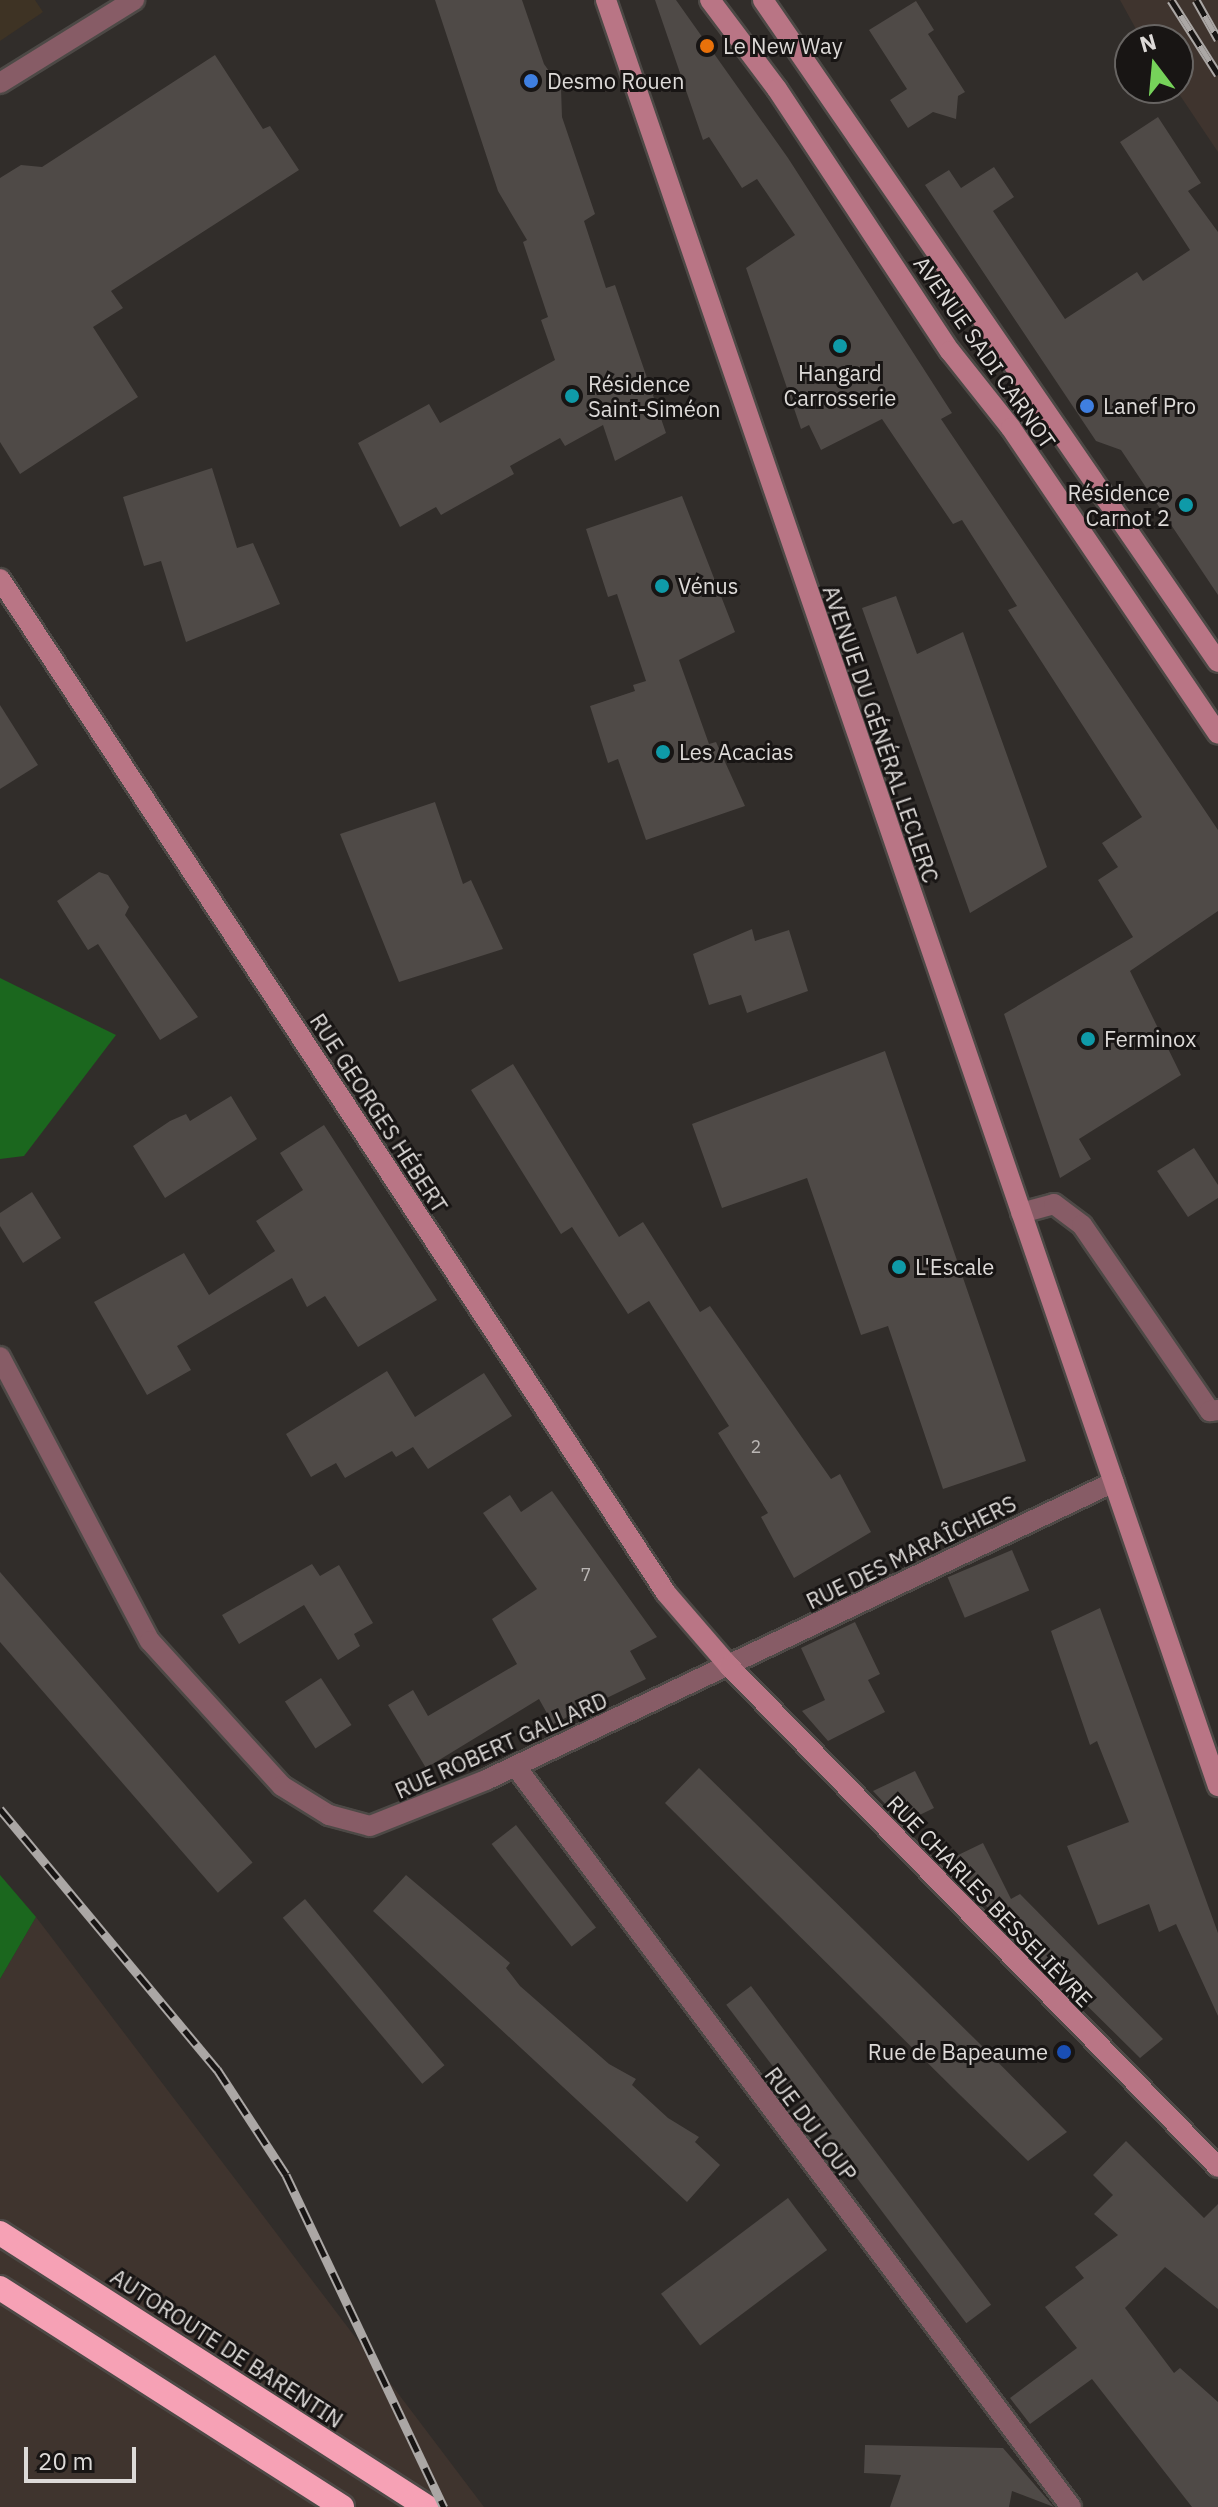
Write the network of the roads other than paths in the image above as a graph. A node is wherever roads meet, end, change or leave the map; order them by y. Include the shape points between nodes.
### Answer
1 (606, 0) edge
2 (710, 0) edge
3 (763, 0) edge
4 (123, 2) edge
5 (0, 83) edge
6 (0, 579) edge
7 (1218, 662) edge
8 (1218, 734) edge
9 (1021, 1213) junction
10 (0, 1357) edge
11 (1218, 1410) edge
12 (1114, 1482) junction
13 (729, 1666) junction
14 (516, 1767) junction
15 (1218, 1786) edge
16 (1218, 2167) edge
17 (0, 2233) edge
18 (0, 2288) edge
19 (342, 2507) edge
20 (427, 2507) edge
21 (1071, 2507) edge

1 - 9 main road, AVENUE DU GÉNÉRAL LECLERC
2 - 8 main road, AVENUE SADI CARNOT via 777,89 950,351 1011,428
3 - 7 main road, AVENUE SADI CARNOT
4 - 5 street
6 - 13 main road, RUE GEORGES HÉBERT via 666,1593
9 - 11 street via 1054,1204 1082,1225 1210,1411
9 - 12 main road, AVENUE DU GÉNÉRAL LECLERC
10 - 14 street, RUE ROBERT GALLARD via 150,1641 282,1786 329,1815 370,1826
12 - 13 street, RUE DES MARAÎCHERS
12 - 15 main road, AVENUE DU GÉNÉRAL LECLERC
13 - 14 street, RUE ROBERT GALLARD
13 - 16 main road, RUE CHARLES BESSELIÈVRE
14 - 21 street, RUE DU LOUP
17 - 20 highway, AUTOROUTE DE BARENTIN
18 - 19 highway

